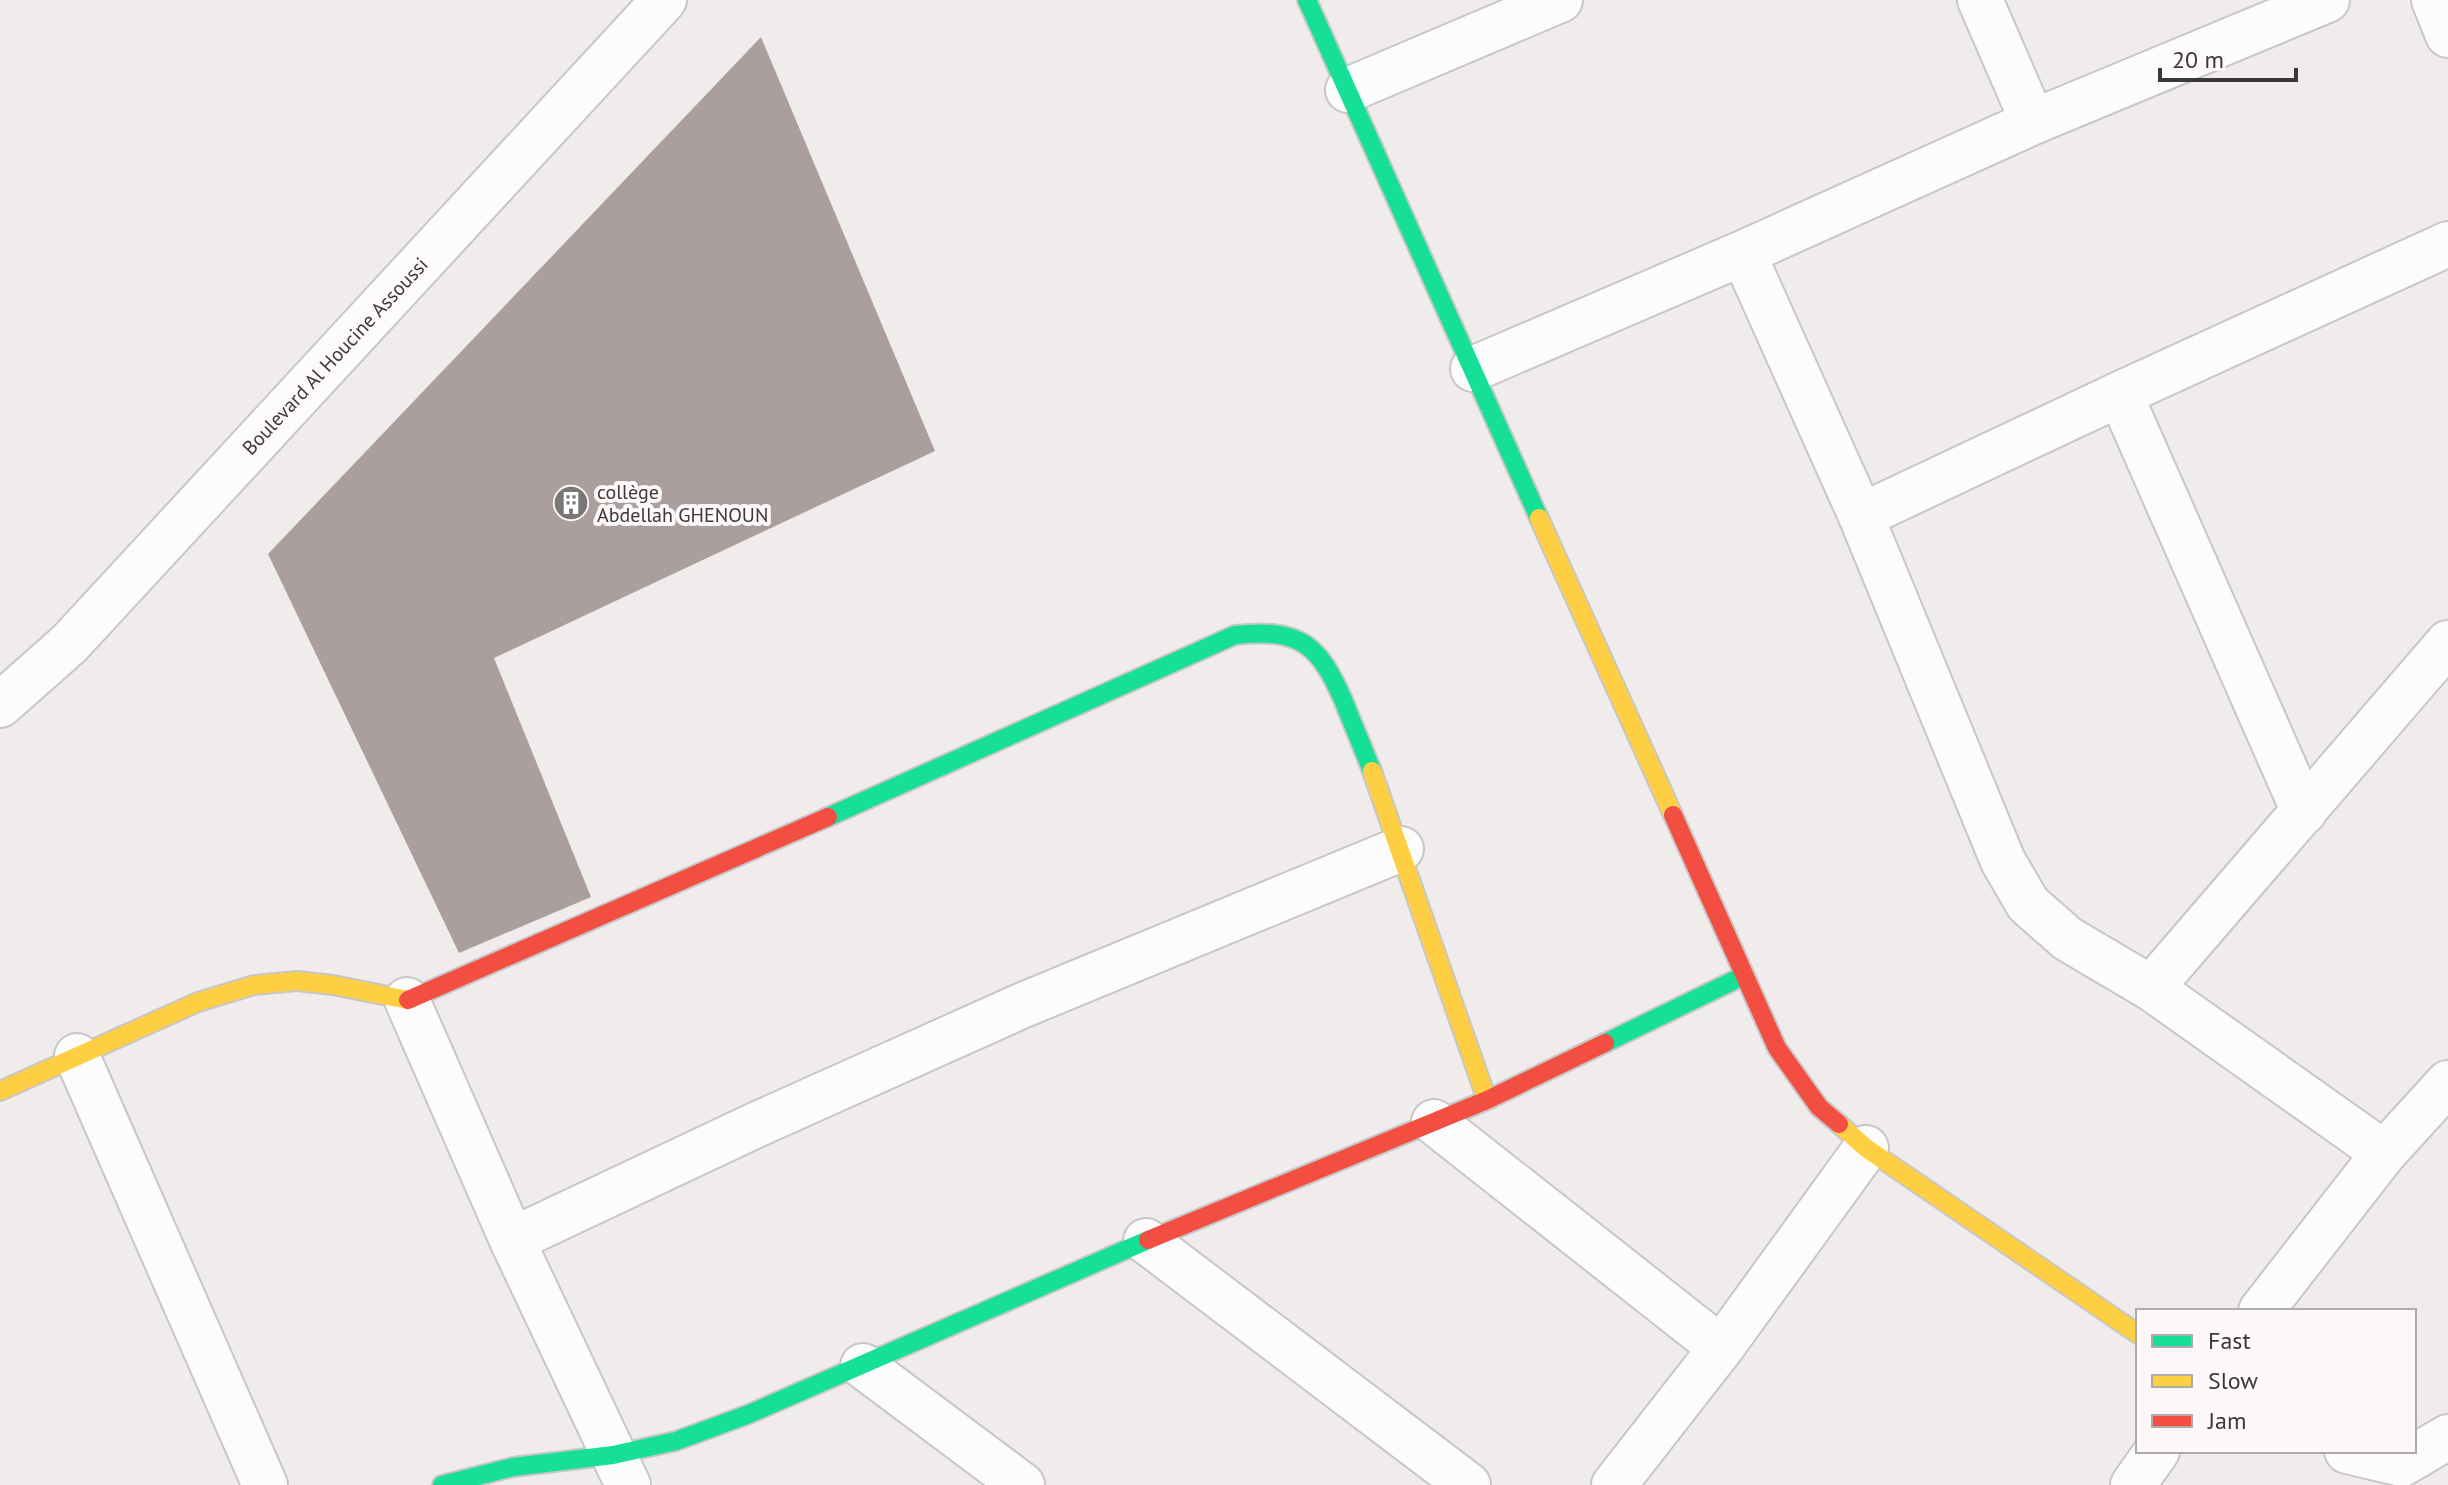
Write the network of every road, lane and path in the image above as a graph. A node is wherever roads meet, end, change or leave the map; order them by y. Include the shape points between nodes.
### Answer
1 (664, 0) edge
2 (1307, 0) edge
3 (1560, 0) edge
4 (1980, 0) edge
5 (2327, 0) edge
6 (2434, 0) edge
7 (2448, 35) edge
8 (1348, 90) junction
9 (2033, 122) junction
10 (2448, 244) edge
11 (1743, 253) junction
12 (1473, 369) junction
13 (2120, 394) junction
14 (1861, 516) junction
15 (2448, 643) edge
16 (0, 705) edge
17 (2304, 812) junction
18 (1401, 849) junction
19 (1743, 976) junction
20 (2151, 988) junction
21 (407, 1000) junction
22 (77, 1056) junction
23 (2448, 1083) edge
24 (0, 1091) edge
25 (1487, 1100) junction
26 (1434, 1122) junction
27 (1866, 1148) junction
28 (2384, 1153) junction
29 (512, 1240) junction
30 (1146, 1241) junction
31 (2263, 1309) edge
32 (2136, 1333) edge
33 (1721, 1348) junction
34 (863, 1366) junction
35 (2448, 1437) edge
36 (2156, 1453) edge
37 (2355, 1453) edge
38 (621, 1470) edge
39 (265, 1485) edge
40 (442, 1485) edge
41 (1022, 1485) edge
42 (1468, 1485) edge
43 (1614, 1485) edge
44 (2133, 1485) edge

1 - 16 street, Boulevard Al Houcine Assoussi via 69,644
2 - 8 street
3 - 8 street
4 - 9 street
5 - 9 street
6 - 7 street
8 - 12 street
9 - 11 street
10 - 13 street
11 - 12 street
11 - 14 street
12 - 19 street
13 - 14 street
13 - 17 street
14 - 20 street via 2003,861 2028,904 2068,939
15 - 17 street
17 - 20 street
18 - 21 street via 1334,679 1320,656 1307,645 1280,636 1235,635
18 - 25 street
18 - 29 street via 1021,1006
19 - 25 street
19 - 27 street via 1777,1048 1819,1107
20 - 28 street
21 - 22 street via 297,981 254,985 198,1002
21 - 29 street
22 - 24 street
22 - 39 street
23 - 28 street
25 - 26 street
26 - 30 street
26 - 33 street
27 - 32 street
27 - 33 street
28 - 31 street
29 - 38 street
30 - 34 street
30 - 42 street
33 - 43 street
34 - 38 street via 662,1445
34 - 41 street
35 - 37 street via 2402,1464
36 - 44 street
38 - 40 street via 557,1460

